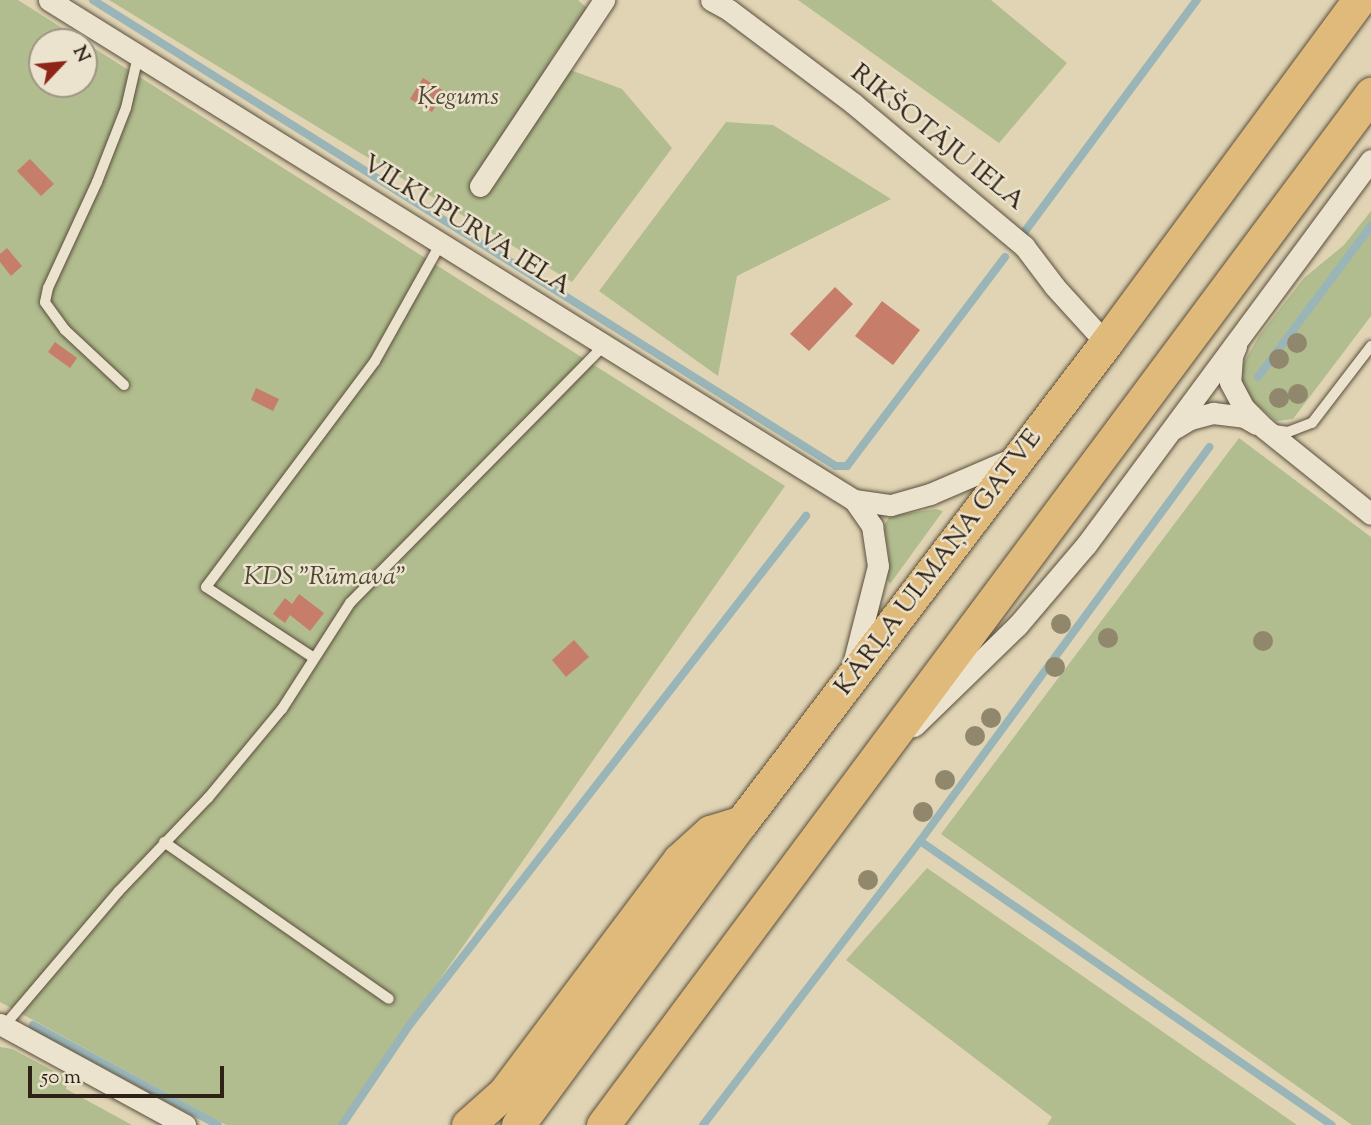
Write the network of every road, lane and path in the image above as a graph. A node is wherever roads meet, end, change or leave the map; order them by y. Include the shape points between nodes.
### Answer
1 (49, 0) edge
2 (604, 0) edge
3 (710, 0) edge
4 (1359, 0) edge
5 (138, 56) junction
6 (1371, 94) edge
7 (1371, 160) edge
8 (480, 186) dead end
9 (441, 243) junction
10 (1244, 330) junction
11 (1106, 343) junction
12 (604, 345) junction
13 (1371, 346) edge
14 (124, 385) dead end
15 (1264, 428) junction
16 (1167, 434) junction
17 (1020, 455) junction
18 (854, 500) junction
19 (1371, 514) edge
20 (314, 658) junction
21 (848, 685) junction
22 (872, 766) junction
23 (741, 823) junction
24 (164, 842) junction
25 (388, 999) dead end
26 (2, 1025) edge
27 (642, 1072) junction
28 (185, 1125) edge
29 (468, 1125) edge
30 (519, 1125) edge
31 (603, 1125) edge
32 (623, 1125) edge

1 - 5 street, VILKUPURVA IELA
2 - 8 street
3 - 11 street, RIKŠOTĀJU IELA via 854,104 1024,246
4 - 11 highway, KĀRĻA ULMAŅA GATVE
5 - 9 street, VILKUPURVA IELA
5 - 14 lane via 126,108 45,302 65,330
6 - 22 highway
7 - 10 street
9 - 12 street, VILKUPURVA IELA
9 - 20 lane via 375,361 206,587
10 - 15 street via 1232,356 1230,382 1244,408
10 - 16 street
11 - 17 highway, KĀRĻA ULMAŅA GATVE
12 - 18 street, VILKUPURVA IELA
12 - 20 lane via 350,603
13 - 15 lane via 1312,423 1288,432
15 - 16 street via 1244,417 1213,414 1189,419
15 - 19 street
16 - 22 street via 1086,545 1017,626
17 - 18 street via 904,502 891,505
17 - 21 highway, KĀRĻA ULMAŅA GATVE
18 - 21 street via 872,526 877,566
20 - 24 lane via 282,709 208,798
21 - 23 highway, KĀRĻA ULMAŅA GATVE
22 - 27 highway
23 - 29 highway via 710,832 679,860 504,1093
23 - 30 highway, KĀRĻA ULMAŅA GATVE
24 - 25 lane
24 - 26 lane
26 - 28 street
27 - 31 highway
27 - 32 highway

